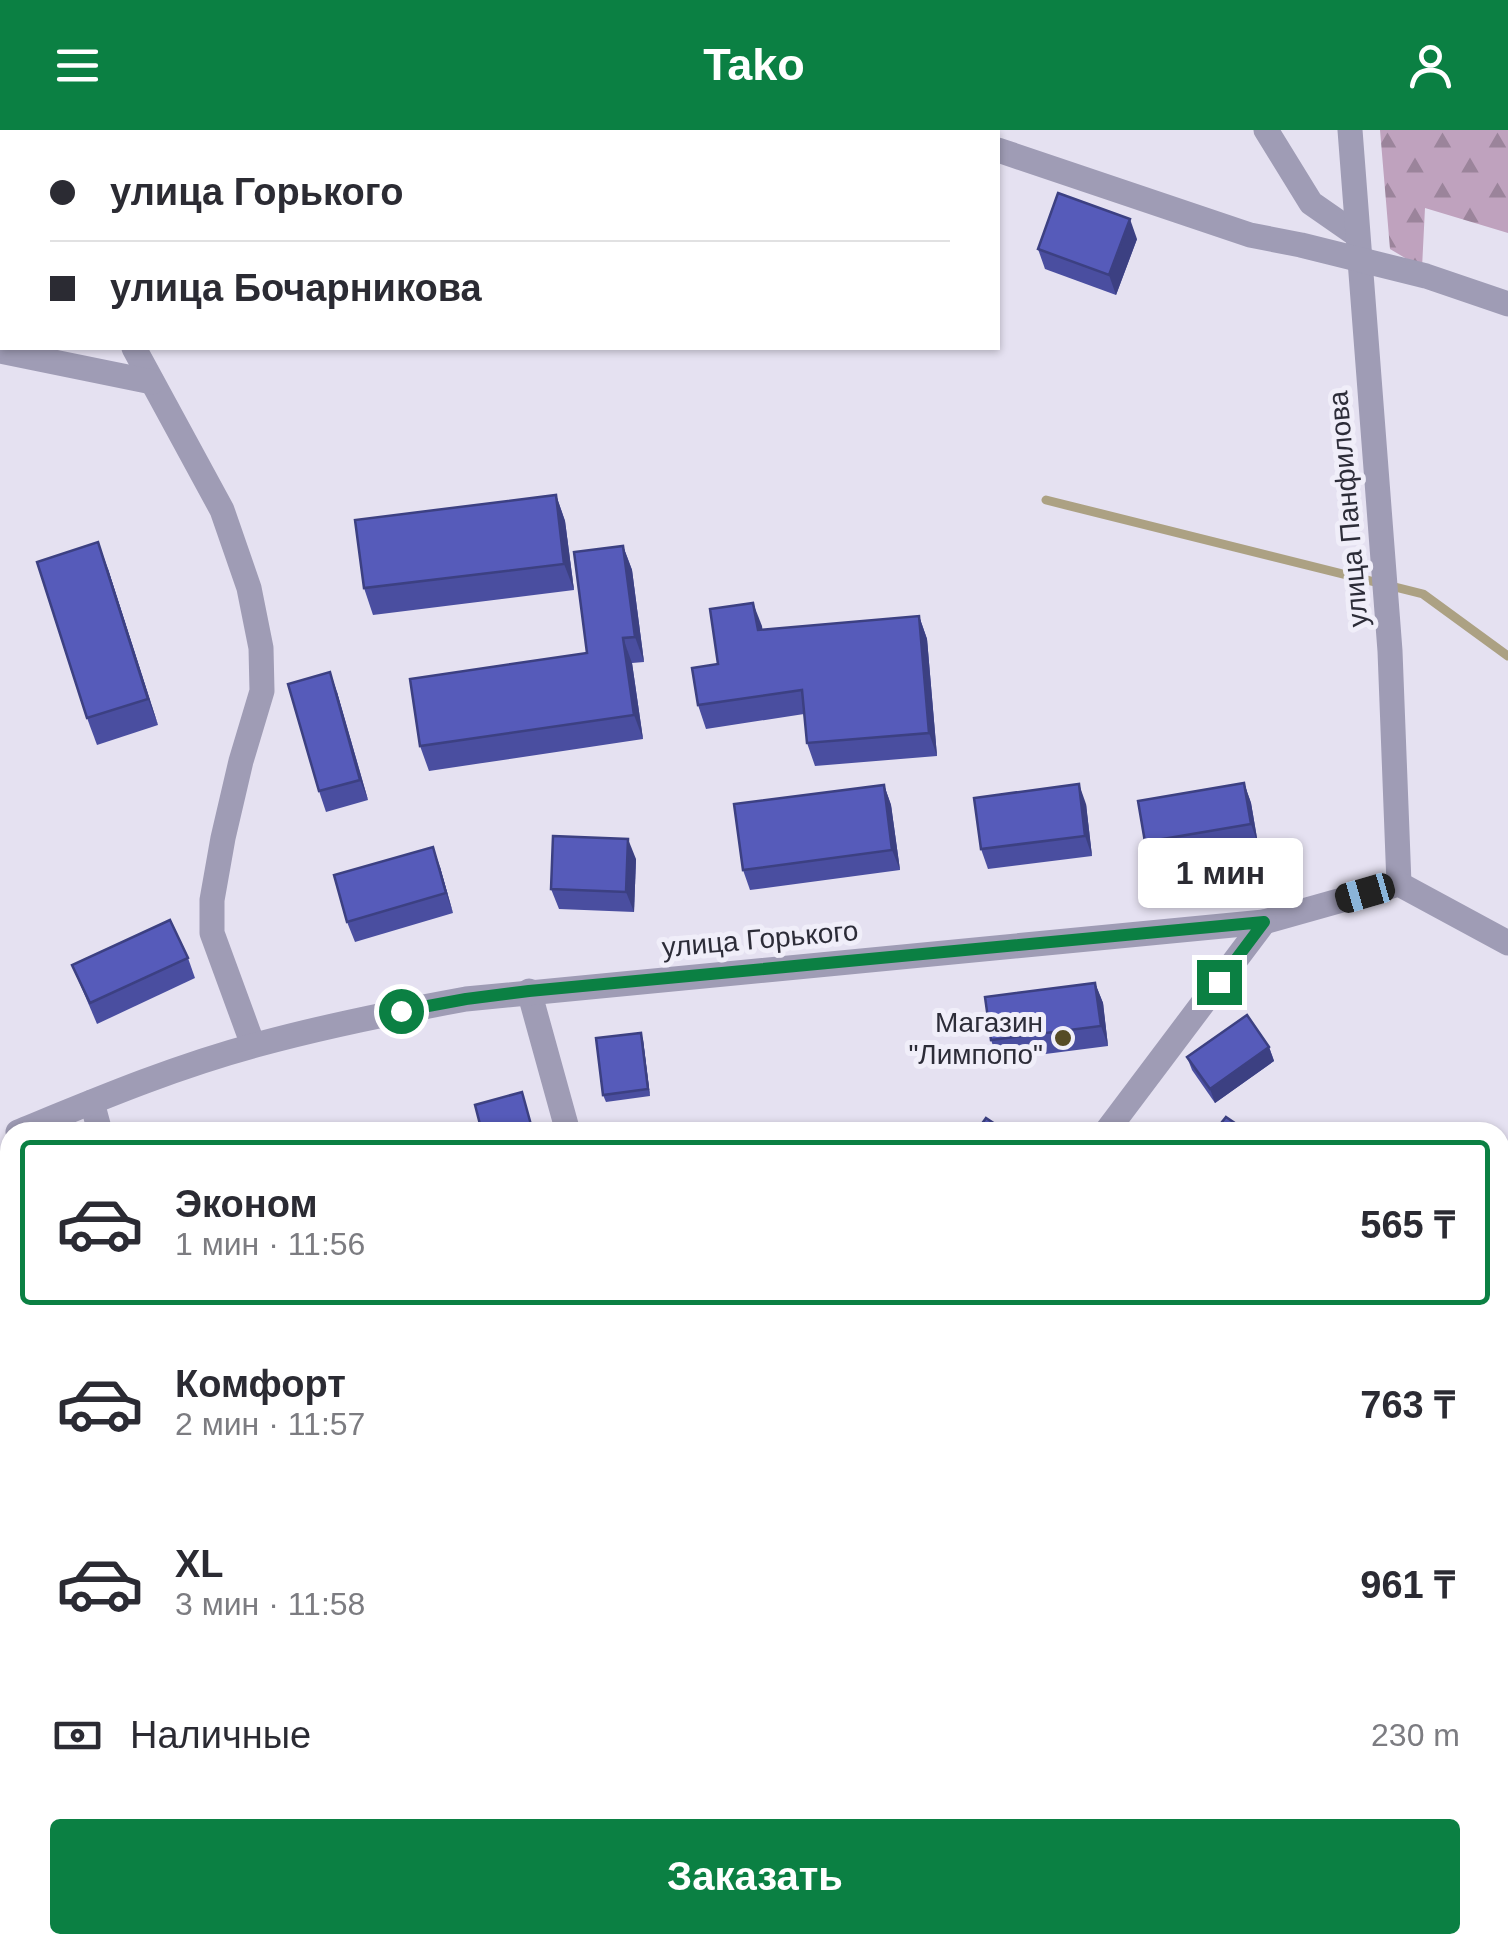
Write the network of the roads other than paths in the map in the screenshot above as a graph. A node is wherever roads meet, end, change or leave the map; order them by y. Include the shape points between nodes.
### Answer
1 (1266, 130) edge
2 (1350, 130) edge
3 (1000, 151) edge
4 (1357, 247) junction
5 (1508, 304) edge
6 (135, 350) edge
7 (0, 351) edge
8 (152, 382) junction
9 (1399, 884) junction
10 (1264, 922) junction
11 (1508, 943) edge
12 (529, 991) junction
13 (253, 1045) junction
14 (92, 1102) junction
15 (43, 1122) edge
16 (97, 1122) edge
17 (565, 1122) edge
18 (1114, 1122) edge

1 - 4 street via 1311,203
2 - 4 street, улица Панфилова
3 - 4 street via 1250,235
4 - 5 street
4 - 9 street, улица Панфилова via 1390,651
6 - 8 street
7 - 8 street
8 - 13 street via 222,510 250,588 261,648 262,691 212,900 212,933
9 - 10 street, улица Горького
9 - 11 street
10 - 12 street, улица Горького
10 - 18 street
12 - 13 street, улица Горького via 369,1017
12 - 17 street
13 - 14 street, улица Горького
14 - 15 street, улица Горького
14 - 16 street

